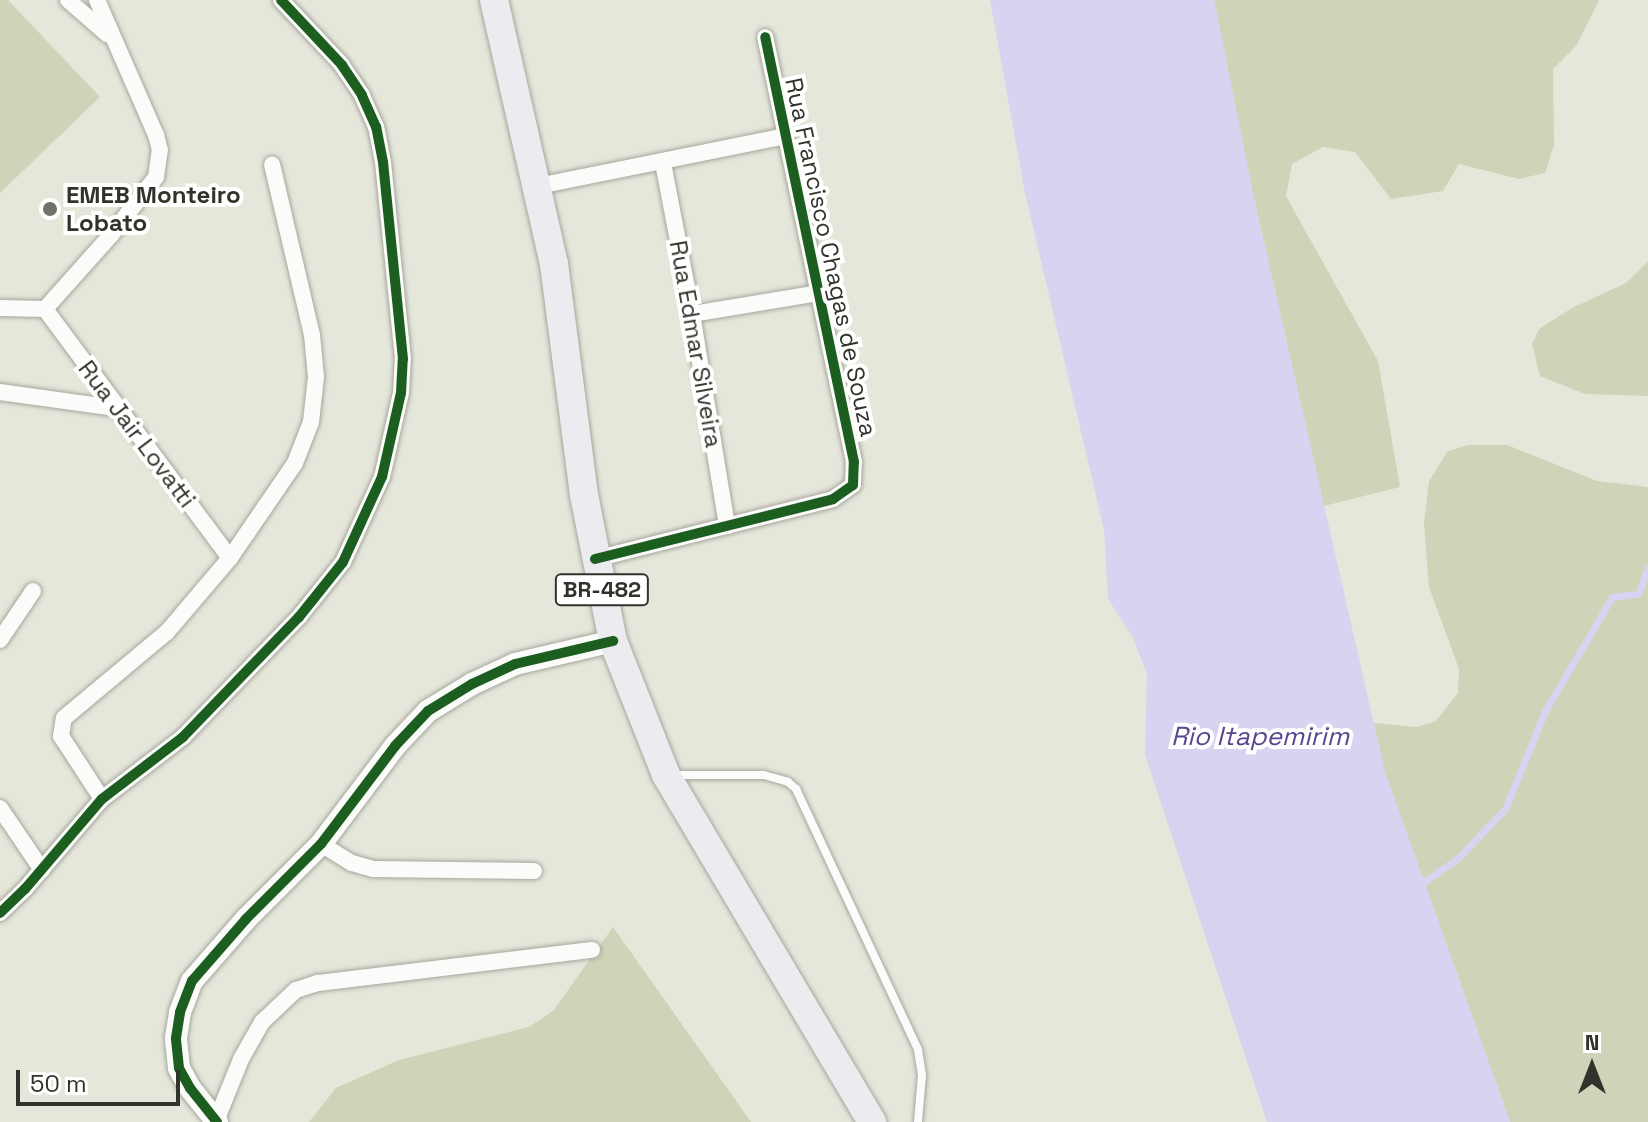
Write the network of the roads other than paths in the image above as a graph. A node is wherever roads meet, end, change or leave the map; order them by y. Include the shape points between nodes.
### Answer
1 (68, 0) edge
2 (97, 0) edge
3 (281, 0) edge
4 (494, 0) edge
5 (111, 37) junction
6 (765, 37) dead end
7 (786, 136) junction
8 (663, 163) junction
9 (272, 165) dead end
10 (538, 186) junction
11 (819, 293) junction
12 (0, 308) edge
13 (45, 309) junction
14 (692, 314) junction
15 (0, 392) edge
16 (116, 408) junction
17 (727, 526) junction
18 (230, 558) junction
19 (595, 559) junction
20 (33, 591) dead end
21 (0, 640) edge
22 (613, 641) junction
23 (666, 775) junction
24 (102, 799) junction
25 (0, 808) edge
26 (321, 844) junction
27 (42, 870) junction
28 (534, 871) dead end
29 (0, 913) edge
30 (592, 950) dead end
31 (217, 1121) edge
32 (872, 1122) edge
33 (918, 1122) edge

1 - 5 street
2 - 5 street
3 - 24 street via 342,65 376,127 403,359 395,429 382,477 343,562 299,617 183,737
4 - 10 highway, BR-482
5 - 13 street via 156,135 160,164 147,190
6 - 7 street, Rua Francisco Chagas de Souza
7 - 8 street
7 - 11 street, Rua Francisco Chagas de Souza
8 - 10 street
8 - 14 street, Rua Edmar Silveira
9 - 18 street via 312,335 316,377 311,422 295,463
10 - 19 highway, BR-482 via 554,264
11 - 14 street
11 - 17 street, Rua Francisco Chagas de Souza via 854,462 853,485 833,499
12 - 13 street
13 - 16 street, Rua Jair Lovatti
14 - 17 street, Rua Edmar Silveira
15 - 16 street
16 - 18 street, Rua Jair Lovatti
17 - 19 street
18 - 24 street via 151,647 64,718 61,736
19 - 22 highway, BR-482
20 - 21 street
22 - 23 highway, BR-482
22 - 26 street via 515,664 428,711
23 - 32 highway, BR-482
23 - 33 lane via 764,775 796,789 918,1050
24 - 27 street
25 - 27 street
26 - 28 street via 373,869
26 - 31 street via 192,981 180,1012 179,1068
27 - 29 street
30 - 31 street via 296,990 262,1022

